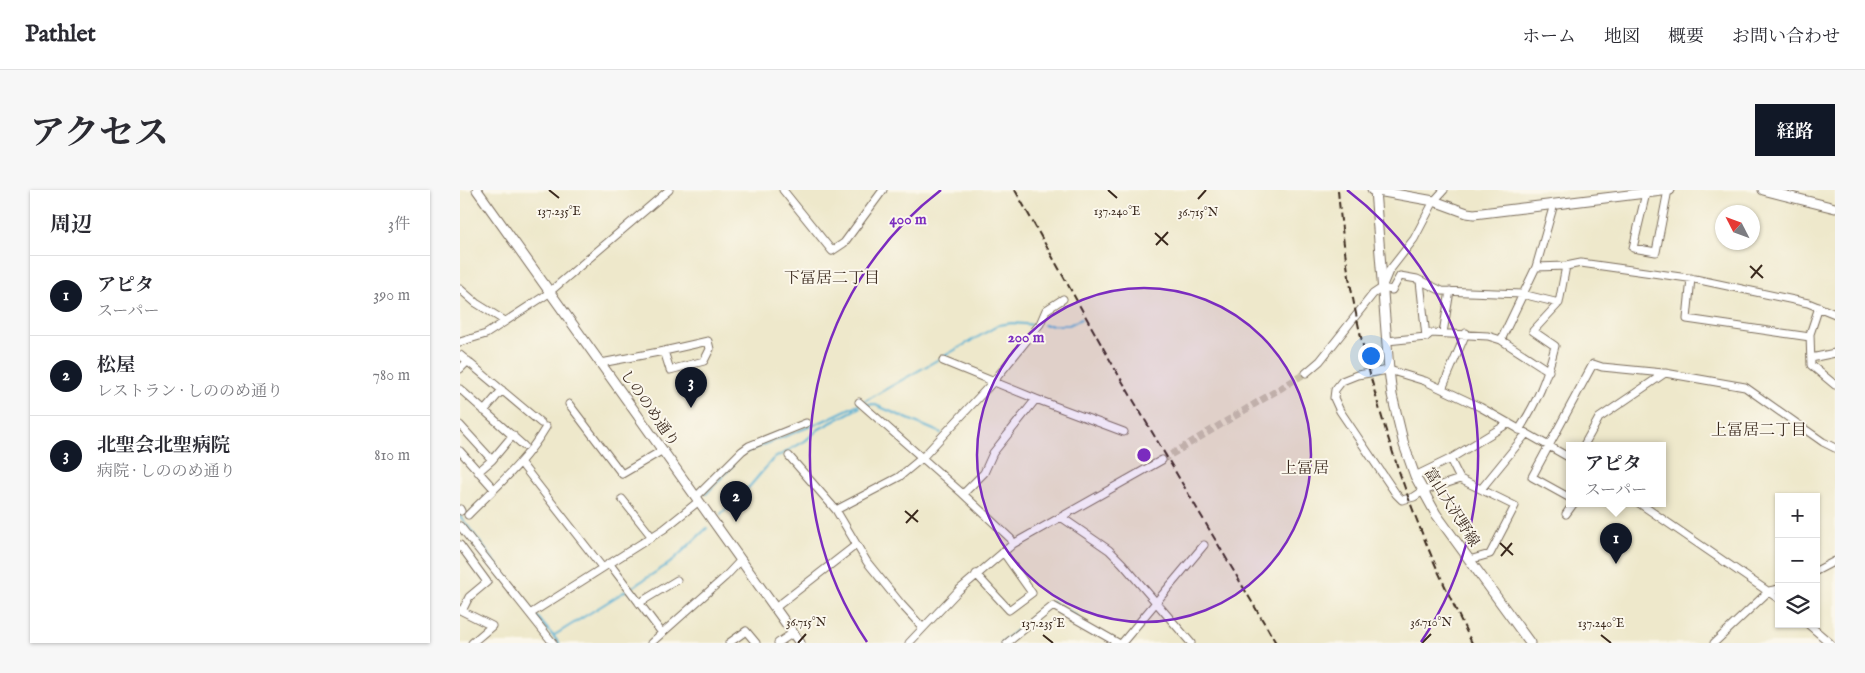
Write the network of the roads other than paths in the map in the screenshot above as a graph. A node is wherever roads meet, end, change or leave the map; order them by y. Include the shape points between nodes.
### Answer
1 (477, 190) edge
2 (669, 190) edge
3 (783, 190) edge
4 (883, 190) edge
5 (1374, 190) edge
6 (1444, 190) edge
7 (1669, 190) edge
8 (1763, 190) edge
9 (1776, 192) edge
10 (1646, 193) junction
11 (1434, 201) junction
12 (1554, 204) junction
13 (1835, 208) edge
14 (1566, 266) junction
15 (1536, 267) junction
16 (1690, 278) junction
17 (1420, 281) junction
18 (1382, 288) junction
19 (460, 289) edge
20 (551, 291) junction
21 (1450, 291) junction
22 (1522, 294) junction
23 (1063, 299) dead end
24 (1559, 303) junction
25 (1819, 307) junction
26 (1835, 314) edge
27 (506, 321) junction
28 (1442, 333) junction
29 (1466, 333) junction
30 (1426, 337) junction
31 (1810, 337) junction
32 (1501, 340) junction
33 (1387, 341) junction
34 (460, 342) edge
35 (664, 351) junction
36 (460, 354) edge
37 (1835, 354) edge
38 (1811, 358) junction
39 (468, 361) junction
40 (943, 361) dead end
41 (601, 363) junction
42 (460, 369) edge
43 (1389, 370) junction
44 (1549, 370) junction
45 (1306, 373) tunnel mouth
46 (1663, 373) junction
47 (993, 382) junction
48 (1835, 385) edge
49 (1442, 389) junction
50 (460, 390) edge
51 (502, 390) junction
52 (1036, 399) junction
53 (859, 402) dead end
54 (569, 404) dead end
55 (484, 411) junction
56 (806, 422) dead end
57 (1509, 423) junction
58 (460, 426) edge
59 (1519, 430) junction
60 (1124, 432) dead end
61 (1526, 434) junction
62 (512, 436) junction
63 (1586, 442) edge
64 (524, 446) dead end
65 (1550, 447) junction
66 (1835, 448) edge
67 (663, 450) junction
68 (460, 451) edge
69 (790, 456) dead end
70 (1566, 456) edge
71 (922, 458) junction
72 (1450, 459) junction
73 (492, 460) junction
74 (1162, 460) tunnel mouth
75 (520, 462) junction
76 (478, 472) junction
77 (1415, 476) junction
78 (1460, 479) junction
79 (1482, 488) junction
80 (494, 489) junction
81 (1423, 491) junction
82 (963, 494) junction
83 (1566, 496) edge
84 (622, 499) dead end
85 (697, 499) junction
86 (1571, 507) edge
87 (1646, 507) edge
88 (836, 510) junction
89 (463, 511) edge
90 (1566, 514) dead end
91 (1061, 517) junction
92 (460, 526) edge
93 (652, 537) junction
94 (1013, 544) junction
95 (460, 545) edge
96 (856, 545) junction
97 (1204, 545) dead end
98 (1003, 552) junction
99 (467, 555) junction
100 (460, 560) edge
101 (741, 560) junction
102 (1469, 560) junction
103 (1835, 562) edge
104 (605, 565) junction
105 (1820, 569) edge
106 (976, 574) junction
107 (678, 580) dead end
108 (1775, 590) edge
109 (1769, 591) junction
110 (1775, 596) edge
111 (639, 603) junction
112 (1155, 603) junction
113 (775, 608) junction
114 (461, 610) edge
115 (532, 613) junction
116 (923, 628) junction
117 (1813, 628) edge
118 (793, 633) junction
119 (662, 634) junction
120 (472, 643) edge
121 (553, 643) edge
122 (651, 643) edge
123 (729, 643) edge
124 (756, 643) edge
125 (778, 643) edge
126 (800, 643) edge
127 (909, 643) edge
128 (1007, 643) edge
129 (1118, 643) edge
130 (1122, 643) edge
131 (1191, 643) edge
132 (1530, 643) edge
133 (1714, 643) edge
134 (1830, 643) edge

1 - 20 main road, しののめ通り
2 - 20 street
3 - 4 street via 832,252 844,243
5 - 11 main road
5 - 18 main road, 富山大沢野線
6 - 11 street
7 - 10 main road
7 - 10 street via 1656,252 1633,248
8 - 9 main road
9 - 13 main road
10 - 12 main road
11 - 12 main road via 1474,214
11 - 18 street via 1414,240 1385,278
12 - 15 street
14 - 15 street
14 - 16 street via 1581,263
14 - 24 street
15 - 22 street
16 - 25 street
16 - 31 street via 1688,318
17 - 18 street via 1400,276 1392,290
17 - 21 street via 1442,291
17 - 30 street
18 - 33 main road, 富山大沢野線
18 - 45 street via 1373,294 1320,361
19 - 27 street
20 - 27 street
20 - 41 main road, しののめ通り
21 - 22 street
21 - 28 street
22 - 24 street
22 - 32 street
23 - 47 street via 1046,310 1040,324
24 - 44 street via 1533,332 1555,346
25 - 26 street
25 - 31 street
27 - 34 street via 486,334
28 - 29 street
28 - 30 street via 1431,333
29 - 32 street
29 - 49 street
30 - 33 street
31 - 38 street
32 - 44 street
33 - 43 main road, 富山大沢野線
35 - 35 street via 670,370 704,362 710,349 708,342
35 - 41 street
36 - 39 street
37 - 38 street
38 - 48 street via 1811,365
39 - 42 street
39 - 51 street
40 - 47 street
41 - 67 main road, しののめ通り
43 - 49 street
43 - 77 main road, 富山大沢野線 via 1404,445
43 - 81 street via 1342,381 1334,398 1340,412 1396,494 1402,500
44 - 59 street via 1536,403
46 - 63 street via 1599,418
46 - 65 street via 1593,364
46 - 66 street via 1745,387
47 - 52 street
47 - 71 street
49 - 57 street
50 - 55 street
51 - 55 street
51 - 75 street via 544,425 537,443
52 - 60 street
52 - 82 street via 993,453 984,473
53 - 71 street
54 - 67 street via 622,474
55 - 62 street
56 - 85 street via 749,446
57 - 59 street
57 - 72 street
58 - 73 street
59 - 61 street
61 - 65 street
61 - 79 street
62 - 64 street
62 - 73 street
65 - 70 street
65 - 83 street via 1532,477
67 - 85 main road, しののめ通り
68 - 76 street
69 - 88 street
71 - 82 street
71 - 88 street via 899,477
72 - 77 street
72 - 78 street
73 - 76 street
74 - 91 street
75 - 80 street
75 - 104 street
76 - 80 street
77 - 81 main road, 富山大沢野線
78 - 79 street
78 - 81 street
79 - 102 street via 1515,506 1490,554
80 - 89 street
81 - 102 main road, 富山大沢野線
82 - 94 street
84 - 93 street
85 - 93 street
85 - 101 main road, しののめ通り
86 - 90 street
87 - 109 street
88 - 96 street
91 - 94 street
91 - 112 street via 1109,550
92 - 115 street
93 - 104 street
94 - 98 street
95 - 99 street
96 - 113 street
96 - 116 street via 884,585
97 - 112 street
98 - 106 street
98 - 106 street via 1032,592 1009,610
99 - 100 street
99 - 114 street via 487,582 469,597
101 - 113 main road, しののめ通り
101 - 119 street
102 - 132 main road, 富山大沢野線
103 - 105 street
104 - 111 street
104 - 115 street
106 - 116 street
107 - 111 street
108 - 109 street
109 - 110 street
109 - 133 street
111 - 119 street
112 - 130 street
112 - 131 street
113 - 118 main road, しののめ通り
114 - 120 street via 492,626
115 - 121 street
116 - 127 street
117 - 134 street
118 - 125 street
118 - 126 main road, しののめ通り
119 - 122 street
123 - 124 street via 746,631
128 - 129 street via 1053,606

